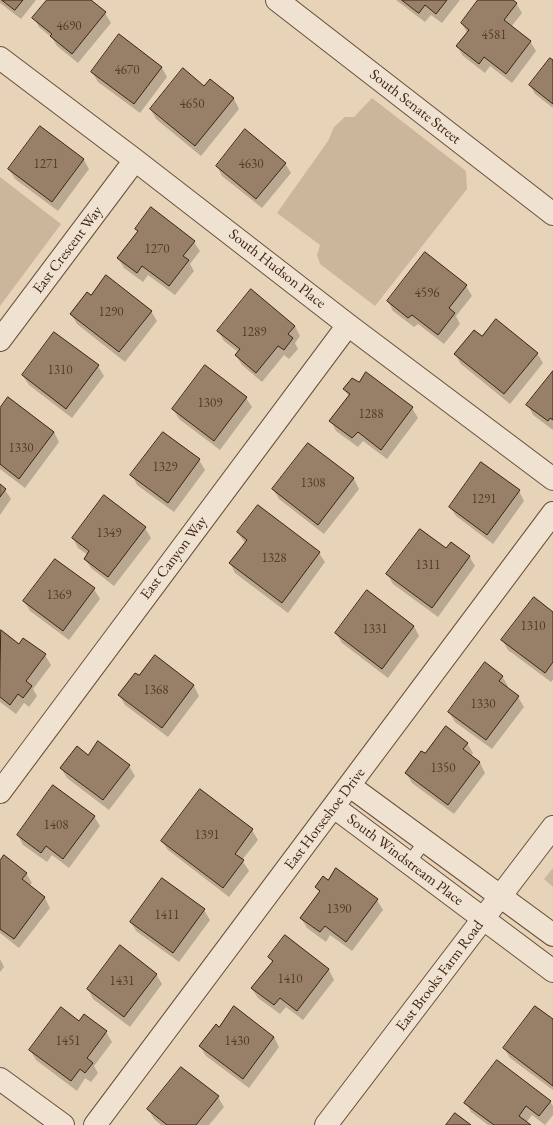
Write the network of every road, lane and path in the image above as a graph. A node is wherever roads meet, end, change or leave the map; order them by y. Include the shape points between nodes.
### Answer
1 (277, 0) edge
2 (0, 58) edge
3 (135, 160) junction
4 (553, 214) edge
5 (348, 325) junction
6 (0, 340) edge
7 (553, 479) edge
8 (553, 513) edge
9 (350, 786) junction
10 (0, 792) edge
11 (334, 807) junction
12 (553, 827) edge
13 (425, 841) junction
14 (409, 863) junction
15 (501, 896) junction
16 (484, 919) junction
17 (553, 935) edge
18 (553, 971) edge
19 (0, 1079) edge
20 (63, 1125) edge
21 (96, 1125) edge
22 (326, 1125) edge

1 - 4 street, South Senate Street
2 - 3 street, South Hudson Place
3 - 5 street, South Hudson Place
3 - 6 street, East Crescent Way
5 - 7 street, South Hudson Place
5 - 10 street, East Canyon Way
8 - 9 street, East Horseshoe Drive
9 - 11 street, East Horseshoe Drive
9 - 13 street, South Windstream Place
11 - 14 street, South Windstream Place
11 - 21 street, East Horseshoe Drive
12 - 15 street, East Brooks Farm Road
13 - 14 lane
13 - 15 street, South Windstream Place
14 - 16 street, South Windstream Place
15 - 16 street, East Brooks Farm Road
15 - 17 street, South Windstream Place
16 - 18 street, South Windstream Place
16 - 22 street, East Brooks Farm Road
19 - 20 street

